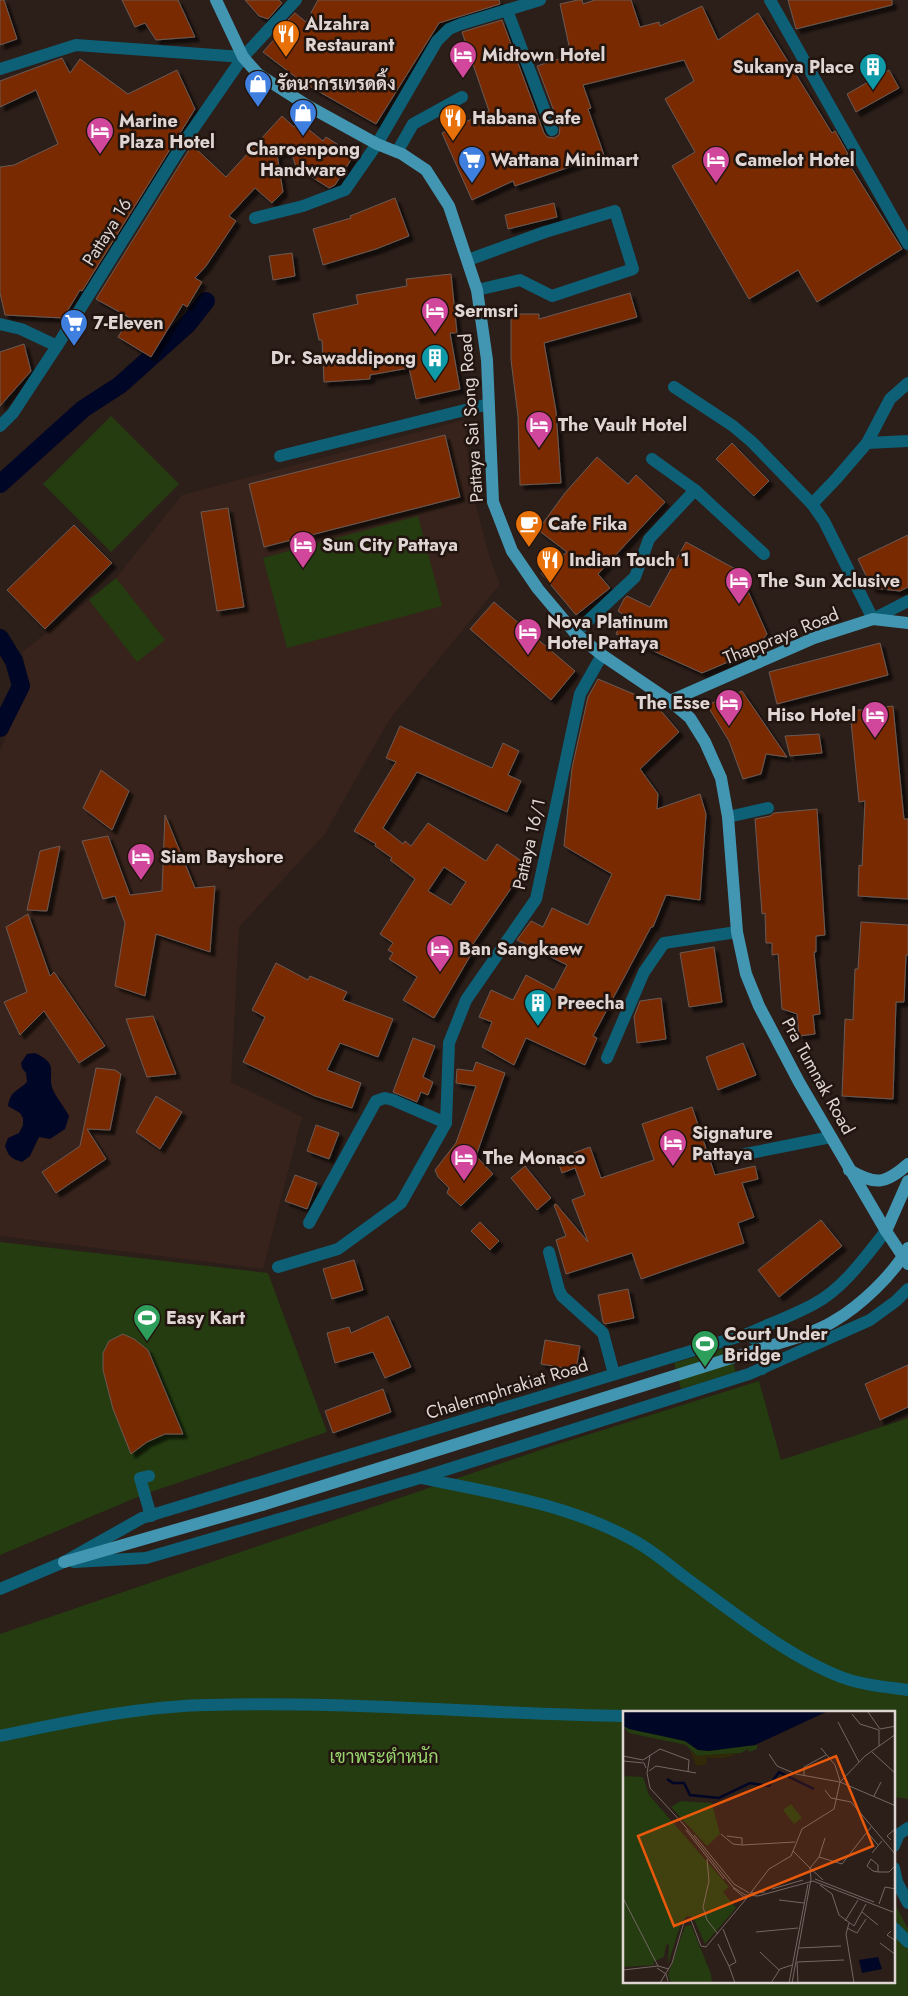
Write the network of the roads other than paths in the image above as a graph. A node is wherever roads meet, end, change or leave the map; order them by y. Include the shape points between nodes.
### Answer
1 (216, 0) edge
2 (296, 0) edge
3 (540, 0) edge
4 (770, 0) edge
5 (507, 10) junction
6 (243, 57) junction
7 (0, 69) edge
8 (462, 97) dead end
9 (552, 130) dead end
10 (377, 144) junction
11 (397, 152) junction
12 (255, 218) dead end
13 (908, 244) edge
14 (468, 260) junction
15 (477, 290) junction
16 (0, 324) edge
17 (57, 346) junction
18 (908, 383) edge
19 (674, 387) dead end
20 (489, 404) junction
21 (0, 426) edge
22 (908, 441) edge
23 (867, 443) junction
24 (280, 456) dead end
25 (652, 459) dead end
26 (695, 490) junction
27 (812, 504) junction
28 (764, 554) dead end
29 (908, 601) edge
30 (873, 619) junction
31 (908, 623) edge
32 (575, 633) junction
33 (602, 655) junction
34 (670, 701) junction
35 (768, 808) dead end
36 (728, 817) junction
37 (737, 932) junction
38 (607, 1058) dead end
39 (446, 1123) junction
40 (831, 1137) junction
41 (735, 1156) dead end
42 (908, 1164) edge
43 (849, 1170) junction
44 (908, 1181) edge
45 (309, 1223) dead end
46 (886, 1231) junction
47 (908, 1248) edge
48 (549, 1252) dead end
49 (908, 1264) edge
50 (278, 1266) dead end
51 (908, 1289) edge
52 (747, 1334) junction
53 (762, 1369) junction
54 (614, 1374) junction
55 (149, 1476) dead end
56 (420, 1478) junction
57 (151, 1516) junction
58 (64, 1562) junction
59 (0, 1589) edge
60 (908, 1690) edge
61 (623, 1716) edge
62 (0, 1736) edge
63 (896, 1877) edge
64 (908, 1903) edge
65 (896, 1930) edge
66 (908, 1942) edge

1 - 6 main road, Pattaya Sai Song Road
2 - 6 street, Pattaya 16
3 - 5 street
4 - 13 street
5 - 9 street
5 - 10 street via 449,29 438,41
6 - 7 street via 76,45
6 - 10 main road, Pattaya Sai Song Road via 258,74
6 - 17 street, Pattaya 16 via 182,145
8 - 11 street via 413,124
10 - 11 main road, Pattaya Sai Song Road
10 - 12 street via 345,190 303,206
11 - 14 main road, Pattaya Sai Song Road via 426,170 438,187 449,206
14 - 15 main road, Pattaya Sai Song Road
14 - 15 street via 615,211 633,269 552,296 520,280
15 - 20 main road, Pattaya Sai Song Road via 487,360
16 - 17 street via 21,329
17 - 21 street, Pattaya 16 via 13,413
18 - 23 street via 890,399
19 - 27 street via 746,436
20 - 24 street
20 - 32 main road, Pattaya Sai Song Road via 493,502 512,551 538,589
22 - 23 street
23 - 27 street
25 - 26 street
26 - 28 street
26 - 32 street via 650,539 635,577
27 - 30 street via 824,521
29 - 30 street
30 - 31 main road, Thappraya Road
30 - 34 main road, Thappraya Road via 814,638
32 - 33 main road, Pattaya Sai Song Road
33 - 34 main road, Pattaya Sai Song Road
33 - 39 street, Pattaya 16/1 via 580,694 536,899 466,1000 449,1043
34 - 36 main road, Pattaya Sai Song Road via 690,718 705,742 721,778
35 - 36 street
36 - 37 main road, Pra Tumnak Road
37 - 38 street via 664,943 644,972
37 - 40 main road, Pra Tumnak Road via 746,974 759,1006
39 - 45 street via 393,1100 376,1101
39 - 50 street, Pattaya 16/1 via 401,1203 338,1249
40 - 41 street
40 - 43 main road, Pra Tumnak Road
42 - 43 main road via 897,1174 878,1182
43 - 46 main road, Pra Tumnak Road
44 - 46 main road, Chalermphrakiat Road
46 - 49 main road, Pra Tumnak Road
46 - 52 street, Chalermphrakiat Road via 838,1287 815,1304
47 - 58 main road, bridge via 885,1278 860,1302 834,1321 805,1335 262,1506
48 - 54 street via 562,1296 603,1332
51 - 53 street, Chalermphrakiat Road via 870,1320
52 - 53 street via 762,1346
52 - 54 street, Chalermphrakiat Road
53 - 56 street, Chalermphrakiat Road
54 - 57 street, Chalermphrakiat Road
55 - 57 street via 140,1478
56 - 58 street, Chalermphrakiat Road via 146,1558
56 - 60 street via 526,1499 582,1517 634,1541 801,1657 842,1678
57 - 58 street, Chalermphrakiat Road
58 - 59 street, Chalermphrakiat Road
61 - 62 street via 388,1706 208,1705 62,1723
63 - 64 street
65 - 66 street

